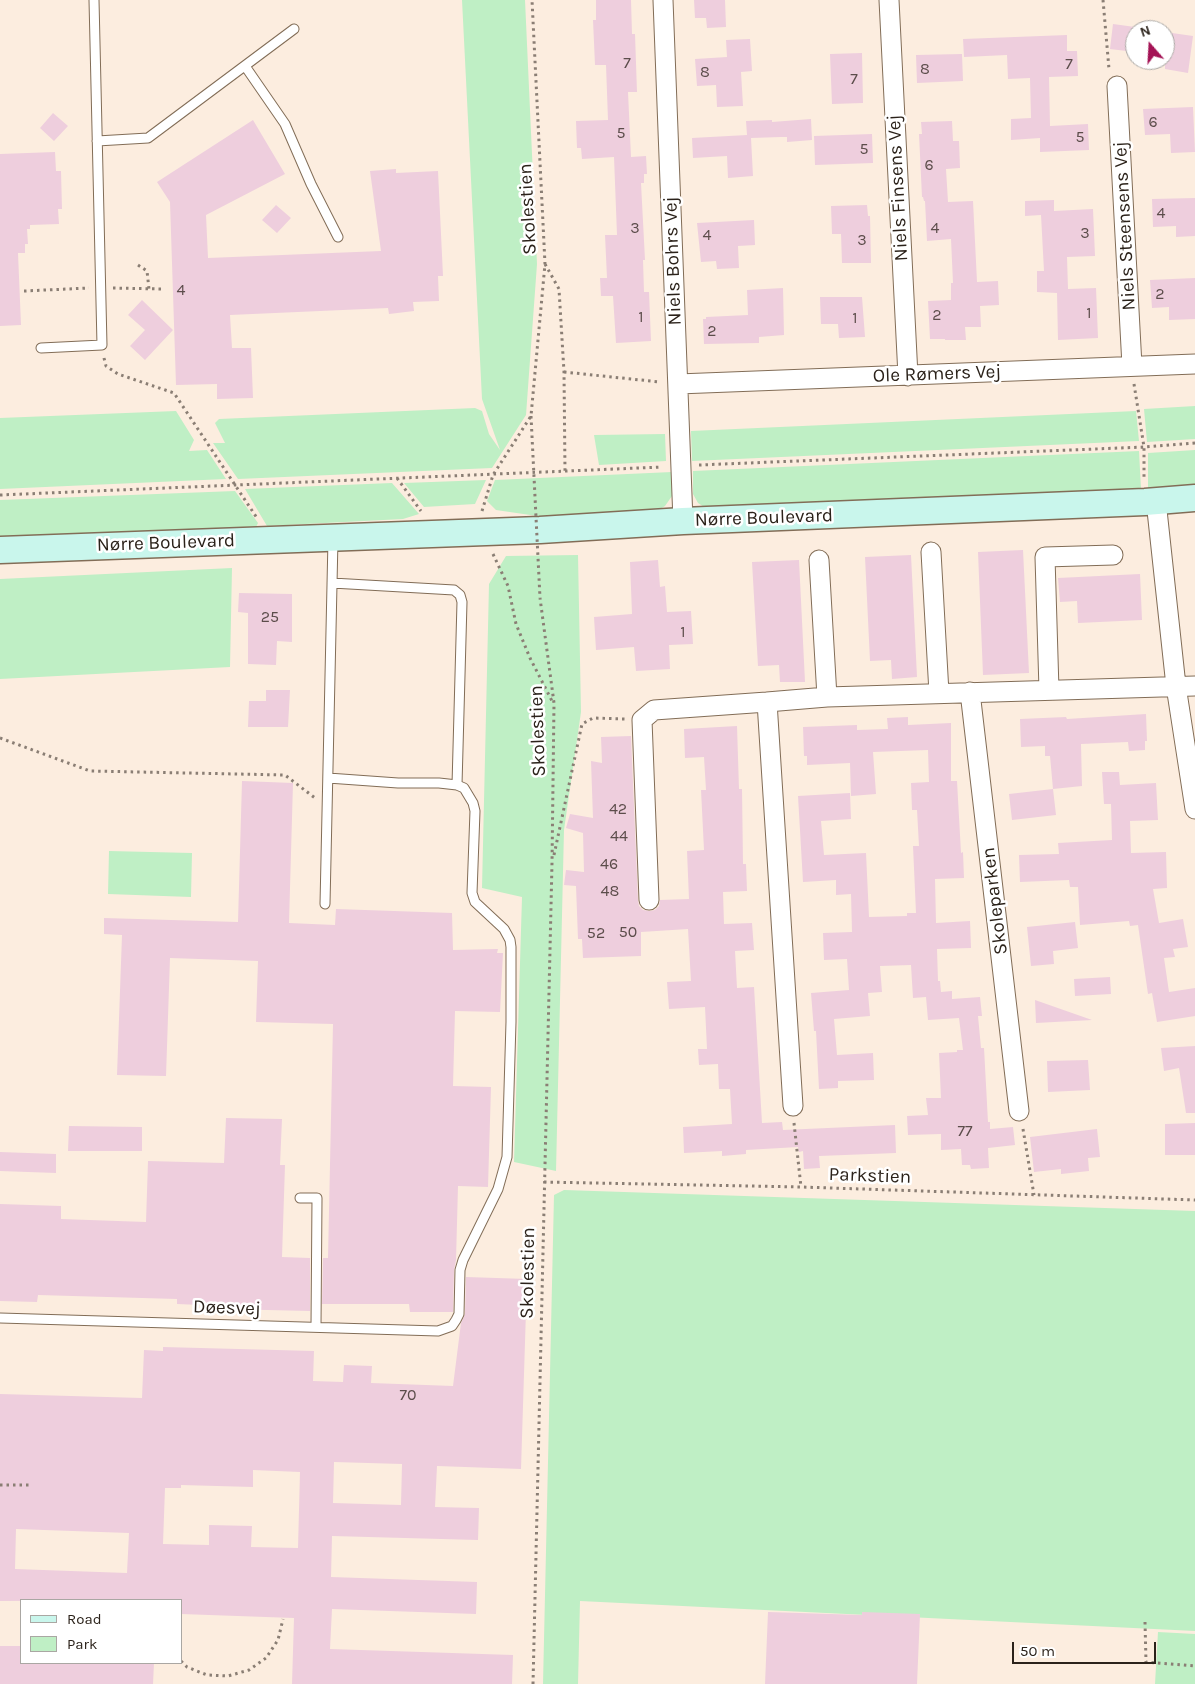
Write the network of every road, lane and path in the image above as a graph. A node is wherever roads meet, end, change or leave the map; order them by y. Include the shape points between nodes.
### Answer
1 (94, 0) edge
2 (532, 0) edge
3 (663, 0) edge
4 (889, 0) edge
5 (1103, 0) edge
6 (294, 29) dead end
7 (245, 66) junction
8 (1117, 86) joint
9 (96, 141) junction
10 (338, 237) dead end
11 (544, 264) junction
12 (138, 265) dead end
13 (149, 289) dead end
14 (102, 345) junction
15 (41, 348) dead end
16 (1195, 364) edge
17 (1132, 366) junction
18 (564, 372) junction
19 (908, 376) junction
20 (678, 384) junction
21 (531, 416) junction
22 (1195, 443) edge
23 (1144, 446) junction
24 (681, 466) junction
25 (565, 471) junction
26 (493, 475) junction
27 (396, 478) junction
28 (234, 484) junction
29 (0, 495) edge
30 (1195, 498) edge
31 (1150, 502) junction
32 (429, 511) dead end
33 (477, 517) junction
34 (683, 522) junction
35 (333, 536) junction
36 (271, 539) junction
37 (0, 550) edge
38 (492, 550) dead end
39 (931, 552) dead end
40 (1113, 555) dead end
41 (819, 560) dead end
42 (332, 583) junction
43 (1176, 686) junction
44 (1195, 686) edge
45 (1049, 690) junction
46 (970, 692) junction
47 (938, 693) junction
48 (827, 697) junction
49 (767, 702) junction
50 (554, 703) junction
51 (642, 720) junction
52 (0, 738) edge
53 (328, 778) junction
54 (457, 785) junction
55 (327, 808) junction
56 (1195, 809) edge
57 (552, 863) junction
58 (649, 900) dead end
59 (325, 904) dead end
60 (793, 1106) joint
61 (1020, 1111) joint
62 (544, 1182) junction
63 (801, 1187) junction
64 (1034, 1195) junction
65 (300, 1198) dead end
66 (1195, 1200) edge
67 (0, 1318) edge
68 (316, 1326) junction
69 (0, 1485) edge
70 (29, 1485) dead end
71 (284, 1619) dead end
72 (1145, 1622) dead end
73 (182, 1662) edge
74 (1195, 1666) edge
75 (533, 1684) edge

1 - 9 lane
2 - 11 path, Skolestien
3 - 20 street, Niels Bohrs Vej
4 - 19 street, Niels Finsens Vej
5 - 8 path via 1109,69
6 - 7 lane
7 - 9 lane via 148,138
7 - 10 lane via 285,124
8 - 17 street, Niels Steensens Vej
9 - 14 lane
11 - 18 path via 559,289
11 - 21 path, Skolestien
12 - 13 path via 147,270
14 - 15 lane
14 - 28 path via 106,366 118,374 174,393
16 - 17 street, Ole Rømers Vej
17 - 19 street, Ole Rømers Vej
17 - 23 path
18 - 20 path
18 - 25 path
19 - 20 street, Ole Rømers Vej
20 - 24 street, Niels Bohrs Vej
21 - 26 path
21 - 50 path, Skolestien, bridge via 540,598
22 - 23 path
23 - 24 path
23 - 31 path
24 - 25 path
24 - 34 street, Niels Bohrs Vej
25 - 26 path
26 - 27 path
26 - 33 path
27 - 28 path
27 - 32 path via 421,511
28 - 29 path
28 - 36 path
30 - 31 street, Nørre Boulevard
31 - 34 street, Nørre Boulevard
31 - 43 street
33 - 34 street, Nørre Boulevard via 540,530
33 - 35 street, Nørre Boulevard
35 - 36 street, Nørre Boulevard
35 - 42 lane
36 - 37 street, Nørre Boulevard
38 - 50 path via 508,586 516,624
39 - 47 street
40 - 45 street via 1044,557
41 - 48 street
42 - 53 lane
42 - 54 lane via 454,590 460,595
43 - 44 street
43 - 45 street
43 - 56 street
45 - 46 street
46 - 47 street
46 - 61 street, Skoleparken
47 - 48 street
48 - 49 street
49 - 51 street via 654,710
49 - 60 street
50 - 57 path, Skolestien
51 - 57 path, Skolestien via 593,718 582,724
51 - 58 street
52 - 55 path via 90,771 285,775
53 - 54 lane
53 - 55 lane
54 - 68 lane, Døesvej via 469,794 475,811 472,893 475,902 504,929 510,940 511,1022 505,1168 463,1260 458,1314 452,1326 438,1330
55 - 59 lane
57 - 62 path, Skolestien
60 - 63 path
61 - 64 path
62 - 63 path, Parkstien
62 - 75 path, Skolestien
63 - 64 path, Parkstien
64 - 66 path, Parkstien
65 - 68 lane via 317,1198
67 - 68 lane, Døesvej
69 - 70 path
71 - 73 path via 278,1640 266,1658 249,1670 228,1676 207,1675
72 - 74 path via 1146,1662

